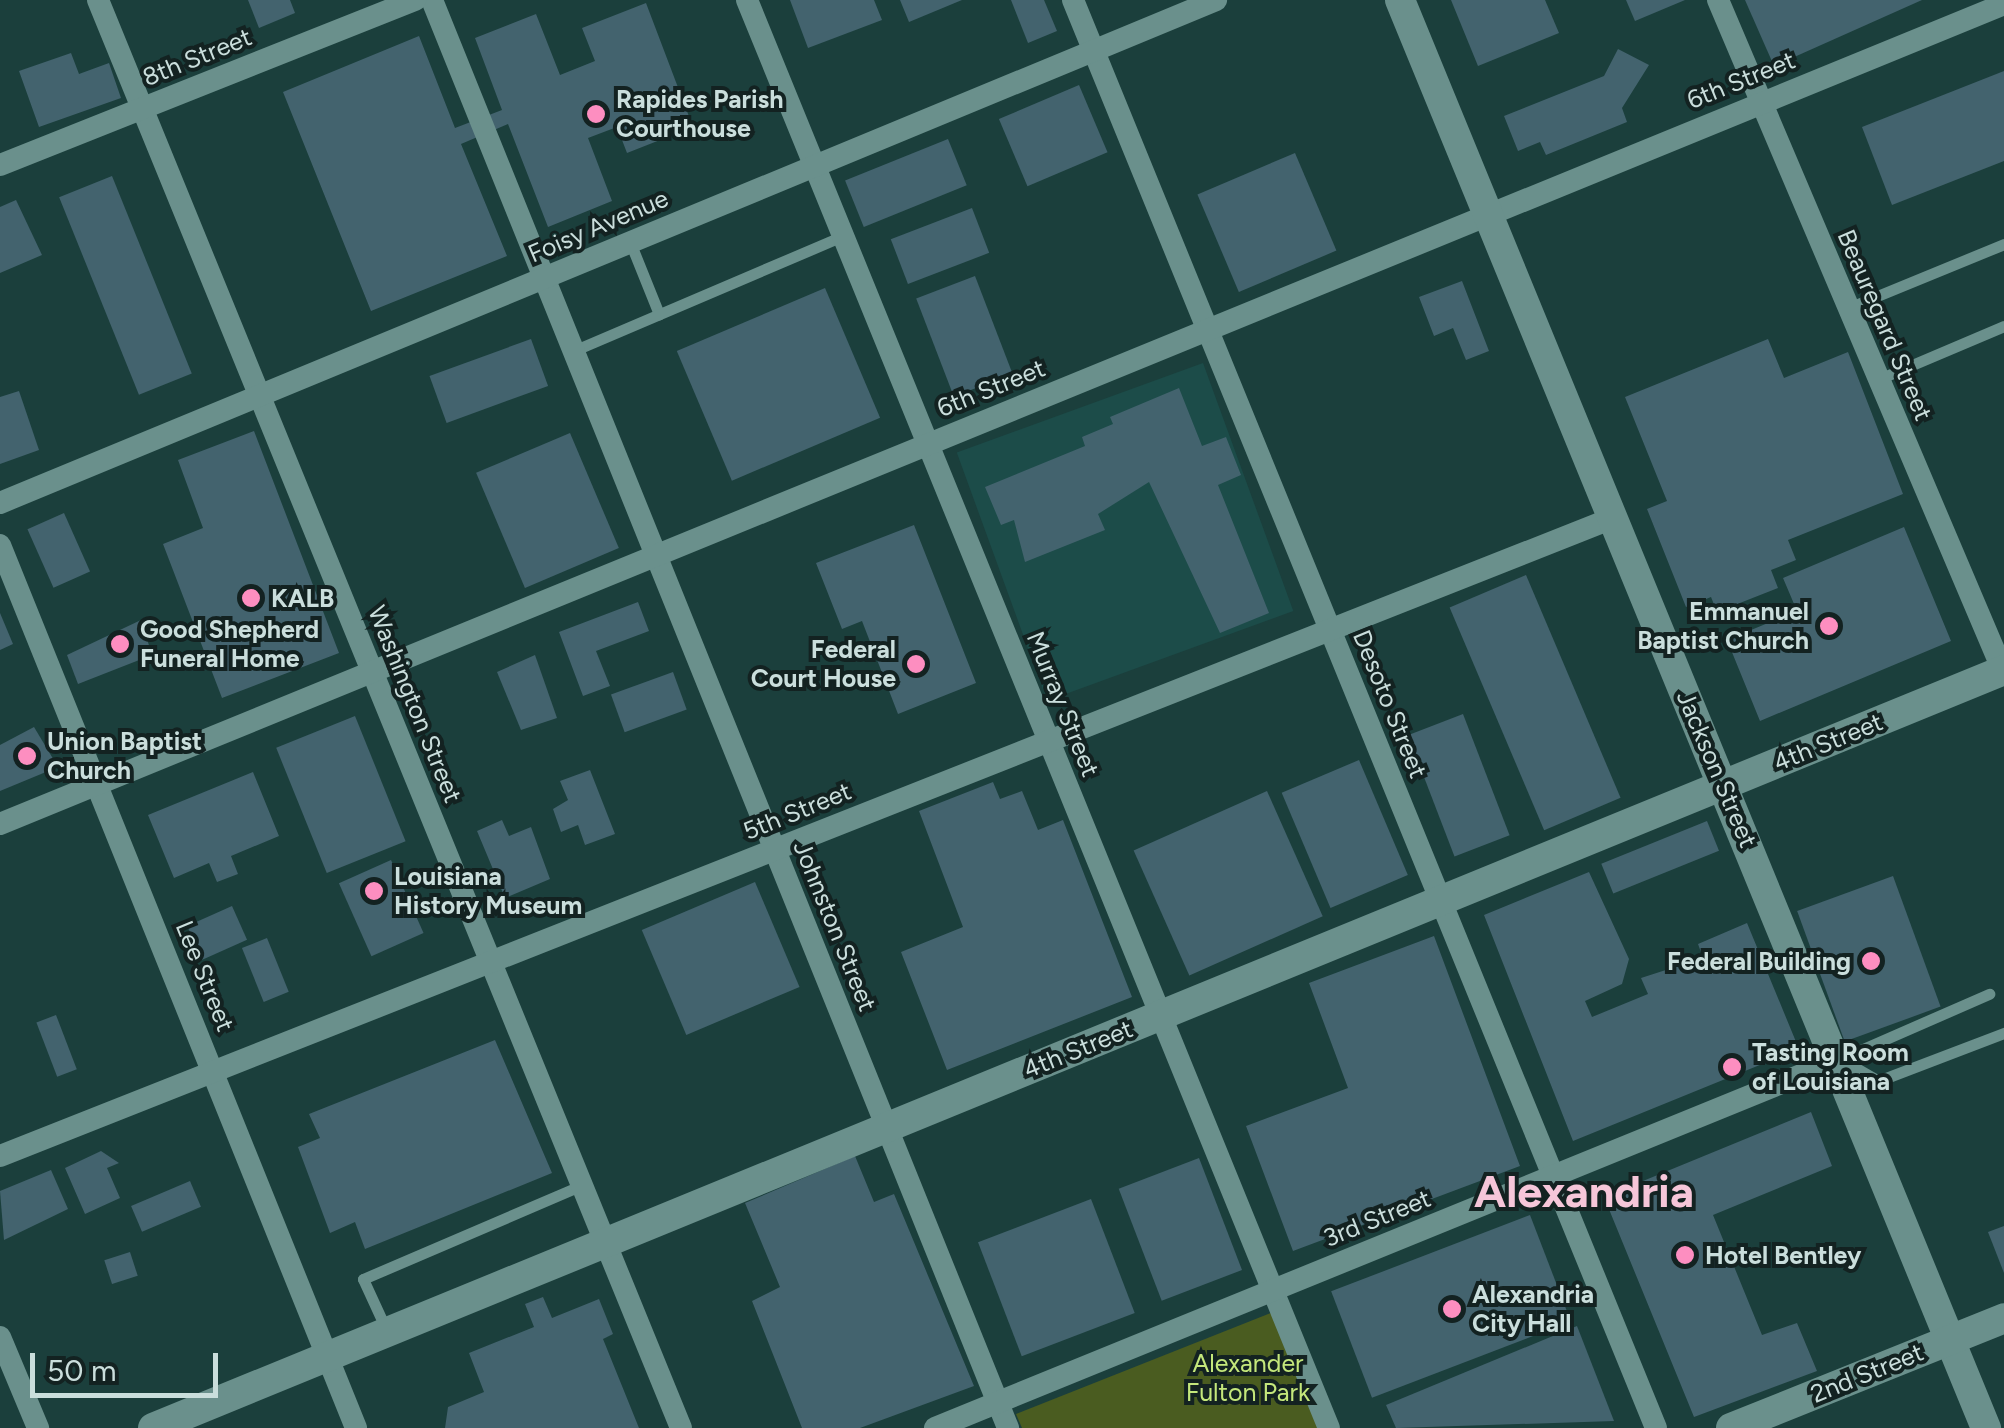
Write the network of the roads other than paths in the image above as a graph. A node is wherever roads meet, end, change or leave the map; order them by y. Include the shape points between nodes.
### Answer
1 (98, 0) edge
2 (415, 0) edge
3 (432, 0) edge
4 (747, 0) edge
5 (1074, 0) edge
6 (1216, 0) edge
7 (1400, 0) edge
8 (1718, 0) edge
9 (2004, 4) edge
10 (1094, 50) junction
11 (1761, 102) junction
12 (142, 109) junction
13 (0, 166) edge
14 (815, 166) junction
15 (1488, 214) junction
16 (843, 236) junction
17 (630, 242) junction
18 (2004, 244) edge
19 (543, 278) junction
20 (1848, 308) junction
21 (659, 314) junction
22 (2004, 326) edge
23 (1207, 329) junction
24 (572, 352) junction
25 (1878, 379) junction
26 (260, 396) junction
27 (928, 444) junction
28 (0, 503) edge
29 (1613, 518) junction
30 (0, 545) edge
31 (655, 556) junction
32 (1330, 630) junction
33 (2003, 671) edge
34 (372, 672) junction
35 (1049, 741) junction
36 (99, 784) junction
37 (1724, 785) junction
38 (0, 824) edge
39 (774, 850) junction
40 (1441, 901) junction
41 (490, 962) junction
42 (1989, 994) dead end
43 (1161, 1015) junction
44 (2004, 1033) edge
45 (1840, 1059) junction
46 (214, 1072) junction
47 (886, 1128) junction
48 (0, 1156) edge
49 (1553, 1176) junction
50 (580, 1186) junction
51 (605, 1243) junction
52 (1273, 1290) junction
53 (2004, 1318) edge
54 (387, 1332) junction
55 (0, 1337) edge
56 (1952, 1338) junction
57 (327, 1357) junction
58 (997, 1402) junction
59 (38, 1428) edge
60 (152, 1428) edge
61 (356, 1428) edge
62 (681, 1428) edge
63 (935, 1428) edge
64 (1008, 1428) edge
65 (1329, 1428) edge
66 (1656, 1428) edge
67 (1731, 1428) edge
68 (1986, 1428) edge

1 - 12 street, Washington Street
2 - 12 street, 8th Street
3 - 19 street, Johnston Street
4 - 14 street, Murray Street
5 - 10 street, Desoto Street
6 - 10 street, Foisy Avenue
7 - 15 main road, Jackson Street
8 - 11 street, Beauregard Street
9 - 11 street, 6th Street
10 - 14 street, Foisy Avenue
10 - 23 street, Desoto Street
11 - 15 street, 6th Street
11 - 20 street, Beauregard Street
12 - 13 street, 8th Street
12 - 26 street, Washington Street
14 - 16 street, Murray Street
14 - 17 street, Foisy Avenue
15 - 23 street, 6th Street
15 - 29 main road, Jackson Street
16 - 21 lane
16 - 27 street, Murray Street
17 - 19 street, Foisy Avenue
17 - 21 lane
18 - 20 lane
19 - 24 street, Johnston Street
19 - 26 street, Foisy Avenue
20 - 25 street, Beauregard Street
21 - 24 lane
22 - 25 lane
23 - 27 street, 6th Street
23 - 32 street, Desoto Street
24 - 31 street, Johnston Street
25 - 33 street, Beauregard Street
26 - 28 street, Foisy Avenue
26 - 34 street, Washington Street
27 - 31 street, 6th Street
27 - 35 street, Murray Street
29 - 32 street, 5th Street
29 - 37 main road, Jackson Street
30 - 36 street, Lee Street
31 - 34 street, 6th Street
31 - 39 street, Johnston Street
32 - 35 street, 5th Street
32 - 40 street, Desoto Street
33 - 37 main road, 4th Street
34 - 36 street, 6th Street
34 - 41 street, Washington Street
35 - 39 street, 5th Street
35 - 43 street, Murray Street
36 - 38 street, 6th Street
36 - 46 street, Lee Street
37 - 40 main road, 4th Street
37 - 45 main road, Jackson Street
39 - 41 street, 5th Street
39 - 47 street, Johnston Street
40 - 43 main road, 4th Street
40 - 49 street, Desoto Street
41 - 46 street, 5th Street
41 - 50 street, Washington Street
42 - 45 lane
43 - 47 main road, 4th Street
43 - 52 street, Murray Street
44 - 45 lane via 1878,1082
45 - 49 street, 3rd Street
45 - 56 main road, Jackson Street
46 - 48 street, 5th Street
46 - 57 street, Lee Street
47 - 51 main road, 4th Street
47 - 58 street, Johnston Street
49 - 52 street, 3rd Street
49 - 66 street, Desoto Street
50 - 51 street, Washington Street
50 - 54 lane via 363,1278
51 - 54 main road, 4th Street
51 - 62 street, Washington Street
52 - 58 street, 3rd Street
52 - 65 street, Murray Street
53 - 56 main road, 2nd Street
54 - 57 main road, 4th Street
55 - 59 street
56 - 67 main road, 2nd Street
56 - 68 main road, Jackson Street
57 - 60 main road, 4th Street
57 - 61 street, Lee Street
58 - 63 street, 3rd Street
58 - 64 street, Johnston Street

